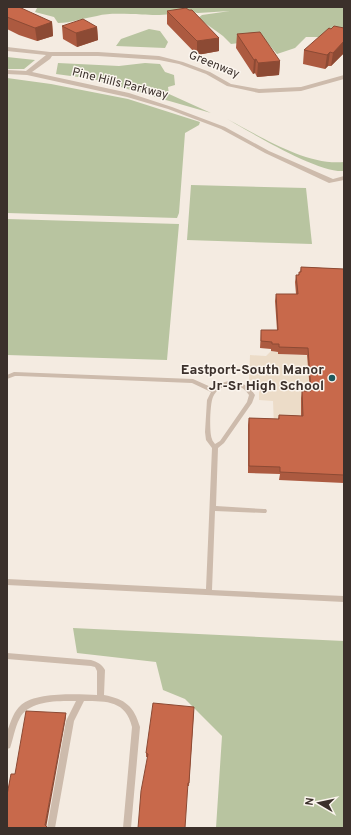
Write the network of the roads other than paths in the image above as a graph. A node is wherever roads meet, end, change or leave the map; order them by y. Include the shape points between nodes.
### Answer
1 (7, 49) edge
2 (50, 54) junction
3 (7, 72) edge
4 (27, 73) junction
5 (344, 77) edge
6 (344, 178) edge
7 (7, 377) edge
8 (214, 391) junction
9 (215, 447) junction
10 (213, 508) junction
11 (264, 511) dead end
12 (7, 582) edge
13 (209, 592) junction
14 (344, 599) edge
15 (7, 656) edge
16 (82, 698) junction
17 (100, 698) junction
18 (7, 745) edge
19 (51, 828) edge
20 (127, 828) edge

1 - 2 street, Greenway
2 - 4 street
2 - 5 street, Greenway via 159,58 208,73 229,85 259,91 301,89
3 - 4 street, Pine Hills Parkway
4 - 6 street, Pine Hills Parkway via 129,95 170,108 223,128 267,152 332,181
7 - 8 lane via 19,374 179,380 193,381
8 - 9 lane via 210,398 209,439
8 - 9 lane via 224,384 233,382 248,388 252,395 250,402 222,442
9 - 10 lane
10 - 11 lane
10 - 13 lane
12 - 13 lane
13 - 14 lane
15 - 17 lane via 68,660 97,665 101,670
16 - 17 lane
16 - 18 lane via 38,701 25,706 16,716
16 - 19 lane via 70,721
17 - 20 lane via 123,704 134,716 136,727

